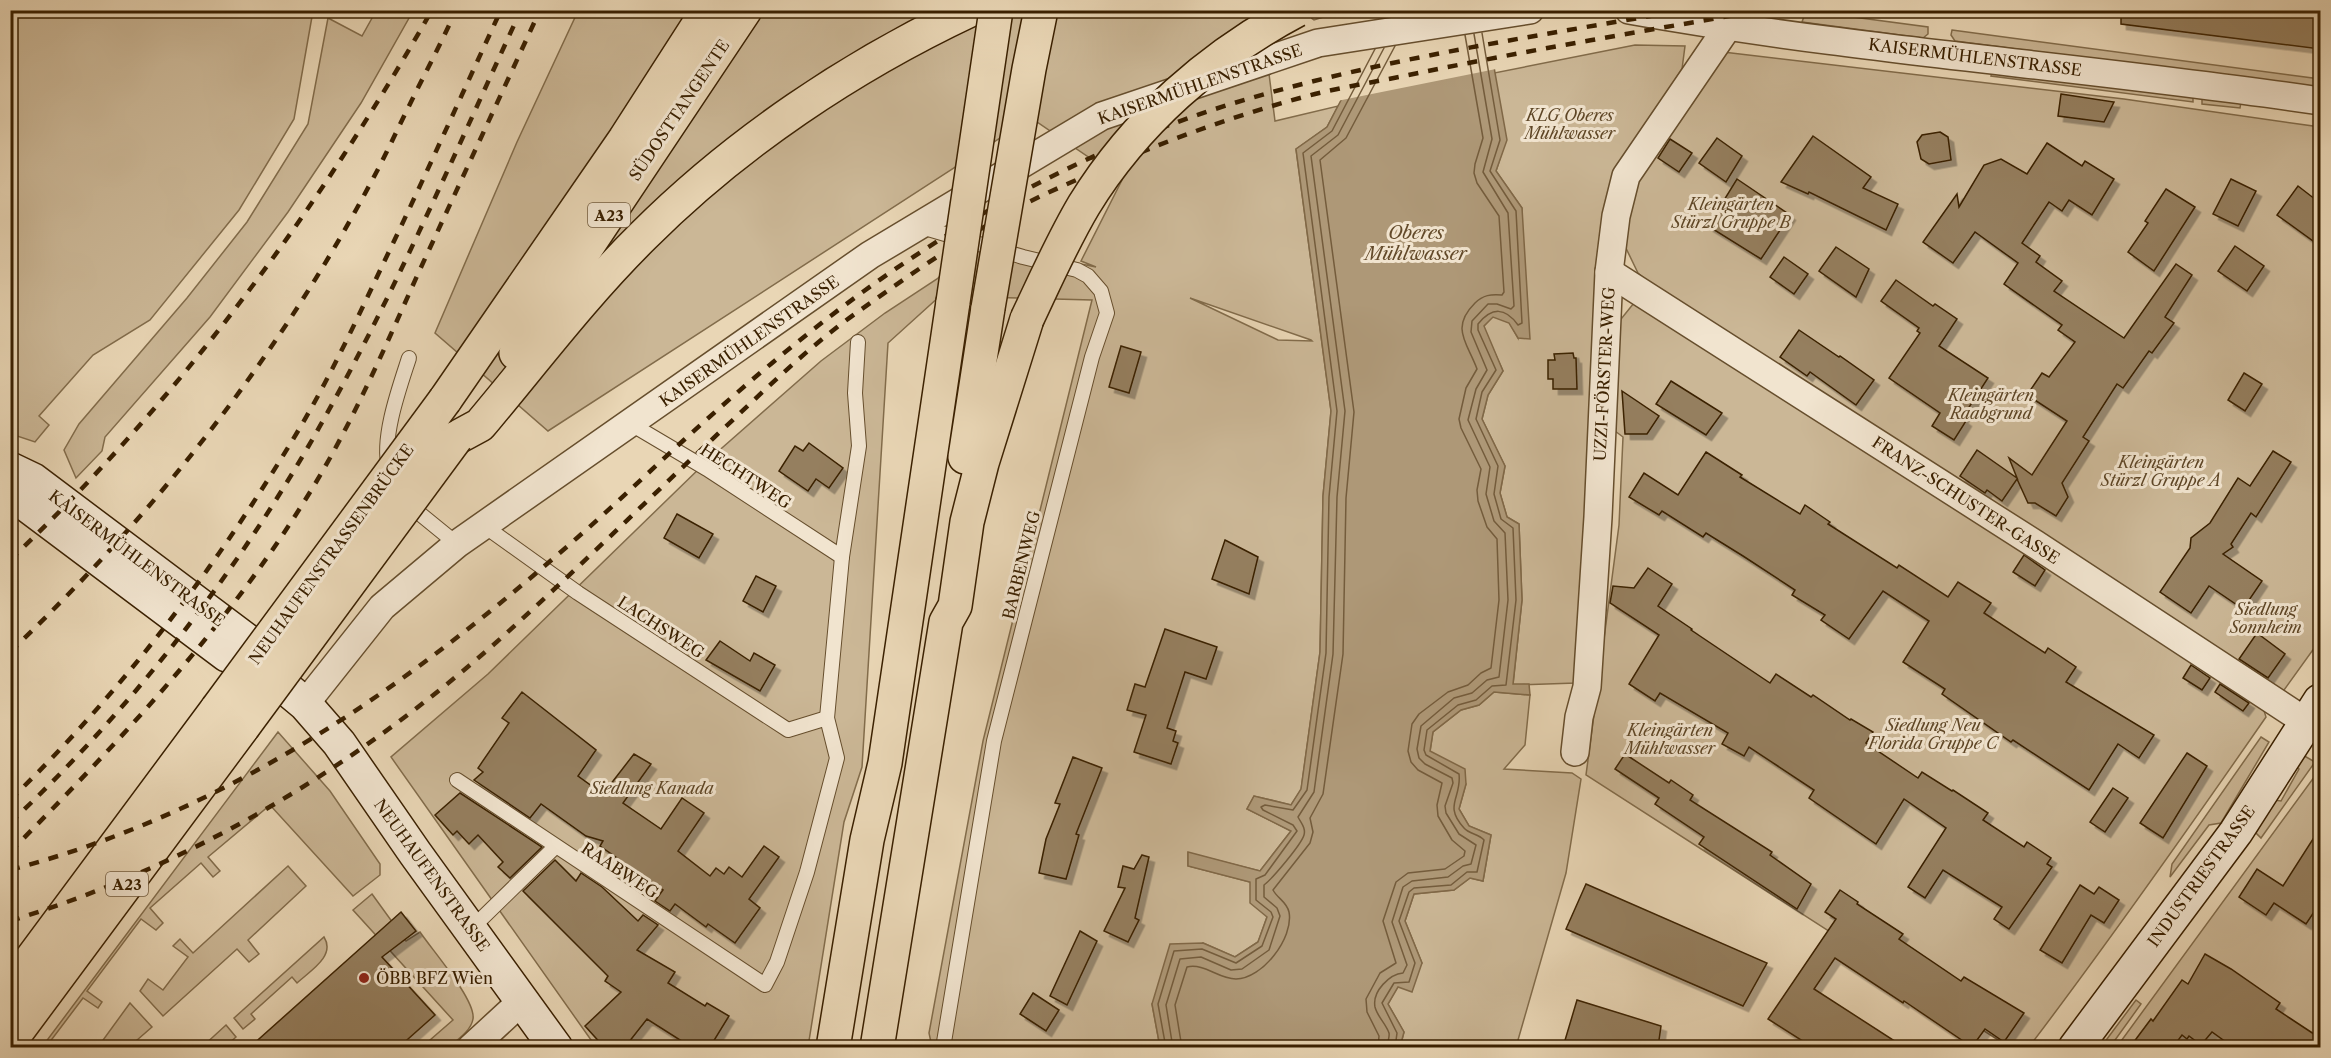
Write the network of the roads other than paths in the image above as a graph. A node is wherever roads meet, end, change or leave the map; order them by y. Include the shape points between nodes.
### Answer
1 (682, 10) edge
2 (708, 10) edge
3 (745, 10) edge
4 (970, 10) edge
5 (996, 10) edge
6 (1041, 10) edge
7 (1297, 10) edge
8 (1530, 10) edge
9 (1629, 10) edge
10 (1726, 27) junction
11 (2320, 101) edge
12 (625, 139) junction
13 (916, 226) junction
14 (1609, 272) junction
15 (858, 342) dead end
16 (409, 358) dead end
17 (463, 420) junction
18 (631, 424) junction
19 (10, 469) edge
20 (10, 497) edge
21 (483, 525) junction
22 (457, 544) junction
23 (842, 557) junction
24 (946, 622) junction
25 (251, 659) junction
26 (306, 704) junction
27 (230, 718) junction
28 (827, 718) junction
29 (2315, 718) edge
30 (1575, 752) dead end
31 (457, 780) dead end
32 (555, 847) junction
33 (471, 930) junction
34 (10, 988) edge
35 (523, 1000) junction
36 (10, 1041) edge
37 (471, 1047) edge
38 (556, 1047) edge
39 (833, 1047) edge
40 (877, 1047) edge
41 (943, 1047) edge
42 (2075, 1047) edge

1 - 12 highway
2 - 12 highway, SÜDOSTTANGENTE / A23
3 - 17 highway, SÜDOSTTANGENTE / A23 via 577,264
4 - 17 highway via 880,58 733,156 643,236
5 - 39 highway, bridge via 885,763 867,840
6 - 24 highway, bridge via 988,308 943,603
7 - 24 highway, bridge via 1212,63 1163,105 1124,149 1085,204 1027,319 982,463 968,522 956,606
8 - 13 street, KAISERMÜHLENSTRASSE via 1318,43 1102,116
9 - 10 street, KAISERMÜHLENSTRASSE
10 - 11 street, KAISERMÜHLENSTRASSE
10 - 14 street, UZZI-FÖRSTER-WEG via 1626,176
12 - 17 highway, SÜDOSTTANGENTE / A23
13 - 18 street, KAISERMÜHLENSTRASSE
13 - 41 lane, BARBENWEG via 1077,270 1101,291 1107,313 1086,380 994,741
14 - 29 street, FRANZ-SCHUSTER-GASSE
14 - 30 street, UZZI-FÖRSTER-WEG via 1587,687
15 - 23 lane via 855,393 859,446
16 - 22 lane via 390,424 387,459 397,494
17 - 27 highway, NEUHAUFENSTRASSENBRÜCKE / A23, bridge
18 - 21 street, KAISERMÜHLENSTRASSE
18 - 23 lane, HECHTWEG
19 - 25 street, KAISERMÜHLENSTRASSE via 33,480 246,640
20 - 25 street, KAISERMÜHLENSTRASSE via 27,505 232,659
21 - 22 street, KAISERMÜHLENSTRASSE
21 - 28 lane, LACHSWEG via 578,593 788,730
22 - 26 street, KAISERMÜHLENSTRASSE via 382,607
23 - 28 lane
24 - 40 highway
25 - 26 street, KAISERMÜHLENSTRASSE
26 - 33 street, NEUHAUFENSTRASSE via 339,743
27 - 34 highway, A23
27 - 36 highway, A23
28 - 32 lane, RAABWEG via 837,758 807,872 777,962 765,985
29 - 42 street, INDUSTRIESTRASSE via 2236,832
31 - 32 lane, RAABWEG
32 - 33 lane
33 - 35 street, NEUHAUFENSTRASSE
35 - 37 street
35 - 38 street, NEUHAUFENSTRASSE

